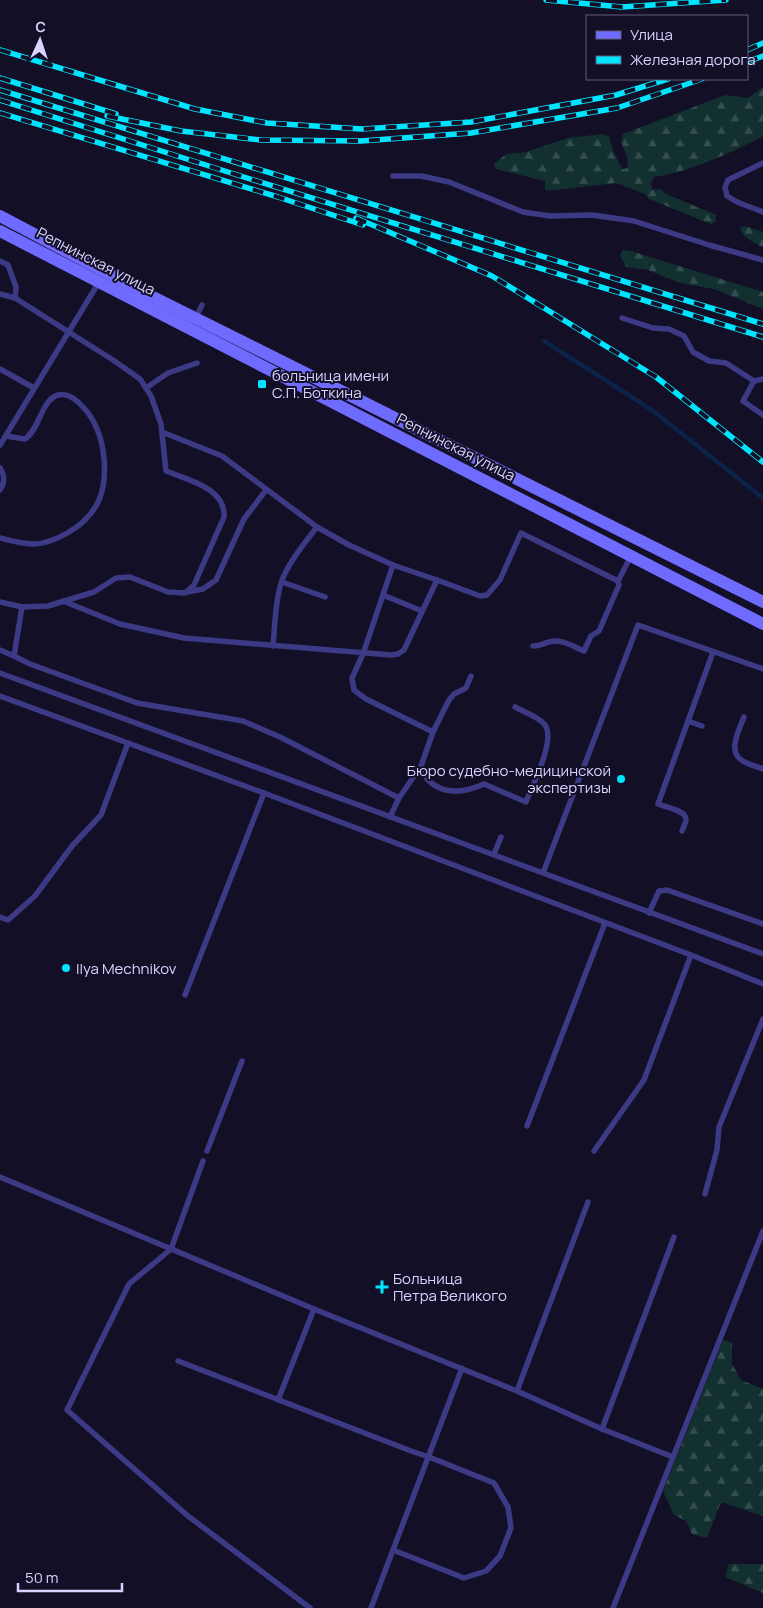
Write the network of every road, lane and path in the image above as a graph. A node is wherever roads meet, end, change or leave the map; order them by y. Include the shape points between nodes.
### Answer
1 (763, 163) edge
2 (393, 176) dead end
3 (763, 212) edge
4 (0, 216) edge
5 (0, 230) edge
6 (763, 260) edge
7 (0, 261) edge
8 (102, 276) dead end
9 (0, 294) edge
10 (15, 298) junction
11 (202, 305) dead end
12 (622, 318) dead end
13 (192, 323) junction
14 (70, 332) junction
15 (197, 363) dead end
16 (0, 369) edge
17 (763, 379) edge
18 (754, 380) junction
19 (34, 388) junction
20 (146, 388) junction
21 (763, 415) edge
22 (162, 432) junction
23 (6, 436) junction
24 (0, 445) edge
25 (0, 468) edge
26 (0, 490) edge
27 (266, 490) junction
28 (317, 527) junction
29 (0, 538) edge
30 (631, 556) junction
31 (393, 565) junction
32 (437, 580) junction
33 (618, 581) junction
34 (282, 582) junction
35 (185, 593) junction
36 (383, 595) junction
37 (325, 597) dead end
38 (0, 602) edge
39 (63, 602) junction
40 (763, 602) edge
41 (22, 607) junction
42 (422, 611) junction
43 (763, 624) edge
44 (273, 646) junction
45 (533, 646) dead end
46 (0, 650) edge
47 (713, 652) junction
48 (363, 654) junction
49 (14, 656) junction
50 (763, 669) edge
51 (0, 673) edge
52 (471, 676) dead end
53 (0, 696) edge
54 (515, 707) dead end
55 (744, 717) dead end
56 (688, 721) junction
57 (702, 726) dead end
58 (433, 732) junction
59 (730, 736) dead end
60 (736, 739) junction
61 (128, 743) junction
62 (421, 766) junction
63 (763, 769) edge
64 (264, 793) junction
65 (399, 798) junction
66 (390, 817) junction
67 (682, 831) dead end
68 (502, 837) dead end
69 (494, 854) junction
70 (543, 873) junction
71 (649, 912) junction
72 (0, 917) edge
73 (605, 923) junction
74 (763, 924) edge
75 (763, 954) edge
76 (691, 955) junction
77 (763, 984) edge
78 (184, 995) dead end
79 (763, 1019) edge
80 (242, 1061) dead end
81 (527, 1126) dead end
82 (207, 1151) dead end
83 (594, 1151) dead end
84 (203, 1161) dead end
85 (0, 1177) edge
86 (705, 1194) dead end
87 (588, 1202) dead end
88 (763, 1231) edge
89 (674, 1237) dead end
90 (171, 1249) junction
91 (314, 1309) junction
92 (178, 1361) dead end
93 (462, 1368) junction
94 (516, 1390) junction
95 (278, 1400) junction
96 (602, 1429) junction
97 (429, 1456) junction
98 (673, 1457) junction
99 (393, 1550) junction
100 (310, 1608) edge
101 (371, 1608) edge
102 (613, 1608) edge

1 - 3 lane via 728,180 724,187 727,196
2 - 6 lane via 420,176 449,182 523,212 550,216 592,215 634,221
4 - 13 street, Репнинская улица
5 - 13 street, Репнинская улица
7 - 10 lane via 8,265 16,287
8 - 14 lane
9 - 10 lane
10 - 14 lane
11 - 13 lane
12 - 18 lane via 653,328 669,329 684,336 693,352 709,361 726,363
13 - 30 street, Репнинская улица
13 - 40 street, Репнинская улица
14 - 19 lane
14 - 20 lane via 120,365
15 - 20 lane via 168,373
16 - 19 lane
17 - 18 lane
18 - 21 lane via 743,401
19 - 23 lane
20 - 22 lane
22 - 27 lane via 222,456
22 - 35 lane via 166,471 212,491 222,502 224,510 224,517 194,585
23 - 24 lane
23 - 29 lane via 25,440 32,435 48,401 63,394 72,397 97,425 105,470 102,494 95,510 81,525 60,538 35,544
25 - 26 lane via 4,474
27 - 28 lane
27 - 35 lane via 244,519 216,580 203,589
28 - 31 lane
28 - 34 lane
30 - 33 lane
30 - 43 street, Репнинская улица
31 - 32 lane
31 - 36 lane
32 - 33 lane via 480,596 487,595 500,580 521,533
32 - 42 lane
33 - 45 lane via 599,631 591,636 584,651 561,641
34 - 37 lane
34 - 44 lane
35 - 39 lane via 168,592 130,577 116,578 94,592
36 - 42 lane
36 - 48 lane
38 - 41 lane
39 - 41 lane
39 - 44 lane via 120,624 177,637
41 - 49 lane
42 - 48 lane via 404,650 391,655
44 - 48 lane
46 - 49 lane
47 - 50 lane
47 - 56 lane
47 - 70 lane via 638,625
48 - 58 lane via 352,678 354,690
49 - 65 lane via 137,703 243,722 280,737
51 - 66 lane
52 - 58 lane via 466,688 449,700
53 - 61 lane
54 - 62 lane via 540,720 548,734 546,752 526,802 484,784 468,791 447,791 428,779
55 - 60 lane
56 - 57 lane
56 - 67 lane via 658,804 685,816
58 - 62 lane
59 - 60 lane
60 - 63 lane via 736,750 741,760
61 - 64 lane
61 - 72 lane via 101,815 72,846 34,896 8,920
62 - 65 lane
64 - 73 lane
64 - 78 lane
65 - 66 lane
66 - 69 lane
68 - 69 lane
69 - 70 lane
70 - 71 lane
71 - 74 lane via 659,891 667,890
71 - 75 lane
73 - 76 lane
73 - 81 lane
76 - 77 lane
76 - 83 lane via 644,1080
79 - 86 lane via 718,1127 717,1150
80 - 82 lane
84 - 90 lane
85 - 90 lane
87 - 94 lane
88 - 98 lane
89 - 96 lane
90 - 91 lane
90 - 100 lane via 129,1284 67,1410 188,1516
91 - 93 lane
91 - 95 lane
92 - 95 lane
93 - 94 lane
93 - 97 lane
94 - 96 lane
95 - 97 lane
96 - 98 lane
97 - 99 lane
97 - 99 lane via 494,1483 508,1507 511,1528 500,1556 486,1571 464,1578
98 - 102 lane
99 - 101 lane

